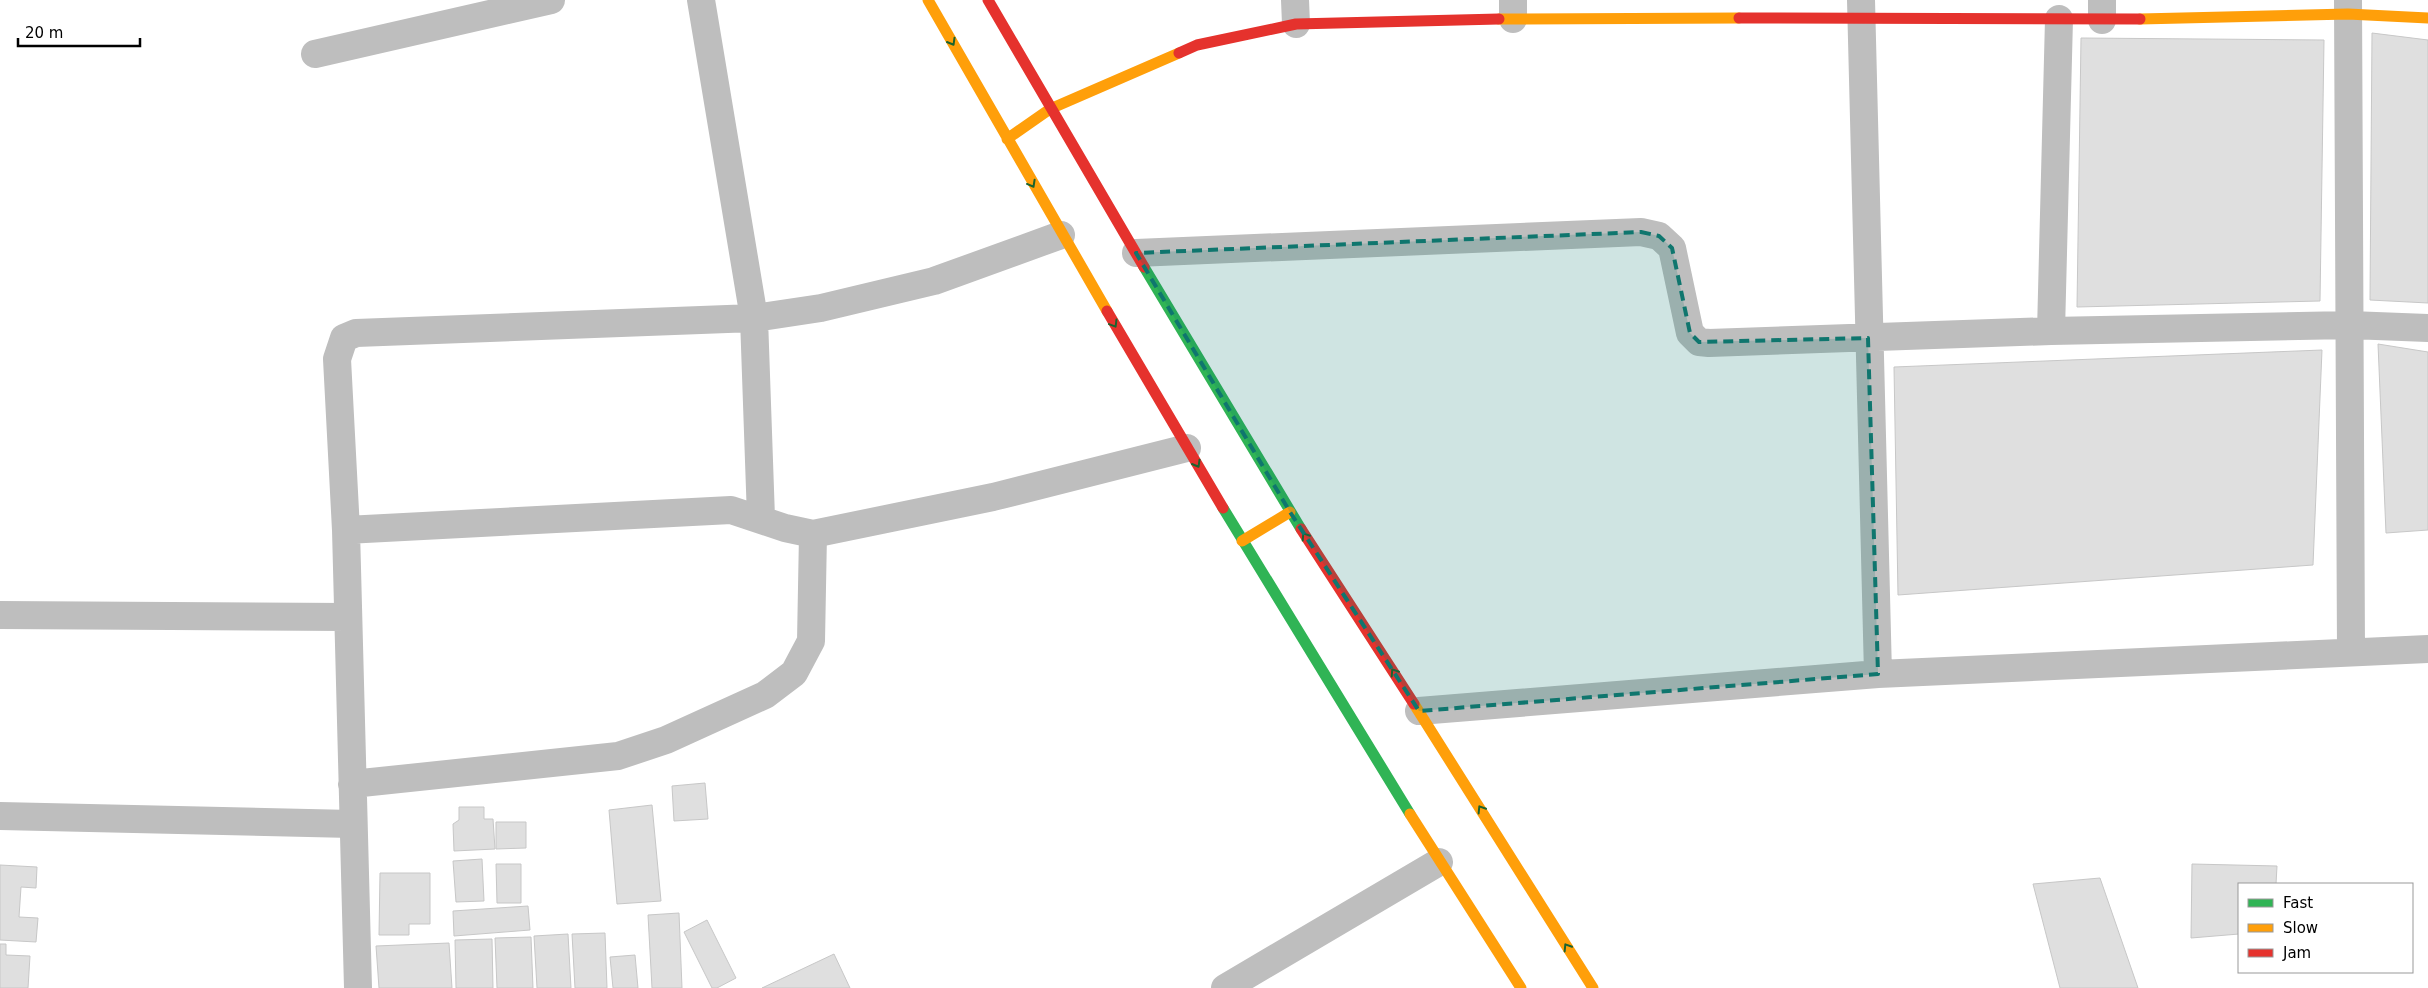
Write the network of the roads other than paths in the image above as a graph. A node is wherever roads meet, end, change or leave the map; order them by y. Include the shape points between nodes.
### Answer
1 (551, 0) edge
2 (701, 0) edge
3 (928, 0) edge
4 (988, 0) edge
5 (2348, 7) edge
6 (1513, 9) edge
7 (1861, 9) edge
8 (2102, 10) edge
9 (1295, 12) edge
10 (2428, 18) edge
11 (2059, 19) junction
12 (315, 54) dead end
13 (1050, 109) junction
14 (1007, 139) junction
15 (1061, 235) junction
16 (1136, 253) junction
17 (754, 318) junction
18 (2350, 325) junction
19 (2428, 328) edge
20 (2051, 331) junction
21 (1868, 338) junction
22 (1187, 448) junction
23 (1290, 512) junction
24 (761, 518) junction
25 (346, 530) junction
26 (813, 534) junction
27 (1242, 541) junction
28 (0, 615) edge
29 (348, 617) junction
30 (2428, 649) edge
31 (2352, 652) junction
32 (1878, 674) junction
33 (1419, 711) junction
34 (352, 784) junction
35 (0, 816) edge
36 (352, 824) junction
37 (1439, 862) junction
38 (358, 988) edge
39 (1225, 988) edge
40 (1521, 988) edge
41 (1593, 988) edge

1 - 12 street
2 - 17 street
3 -> 14 main road
4 - 13 main road
5 - 8 main road
5 - 10 main road
5 - 18 street
6 - 7 main road
6 - 9 main road
7 - 11 main road
7 - 21 street
8 - 11 main road
9 - 13 main road via 1197,45
11 - 20 street
13 - 14 main road
13 - 16 main road
14 -> 15 main road
15 - 17 street via 934,281 821,308
15 -> 22 main road
16 - 21 street via 1640,232 1659,236 1672,248 1690,333 1699,342
16 - 23 main road
17 - 24 street
17 - 25 street via 356,333 344,338 337,359
18 - 19 street
18 - 20 street
18 - 31 street
20 - 21 street
21 - 32 street
22 - 26 street via 993,497
22 -> 27 main road
23 - 27 main road
33 -> 23 main road
24 - 25 street via 731,510
24 - 26 street
25 - 29 street
26 - 34 street via 811,641 794,674 765,695 666,740 618,756
27 - 37 main road
28 - 29 street
29 - 34 street
30 - 31 street
31 - 32 street
32 - 33 street
41 -> 33 main road
34 - 36 street
35 - 36 street
36 - 38 street
37 - 39 street
37 - 40 main road

